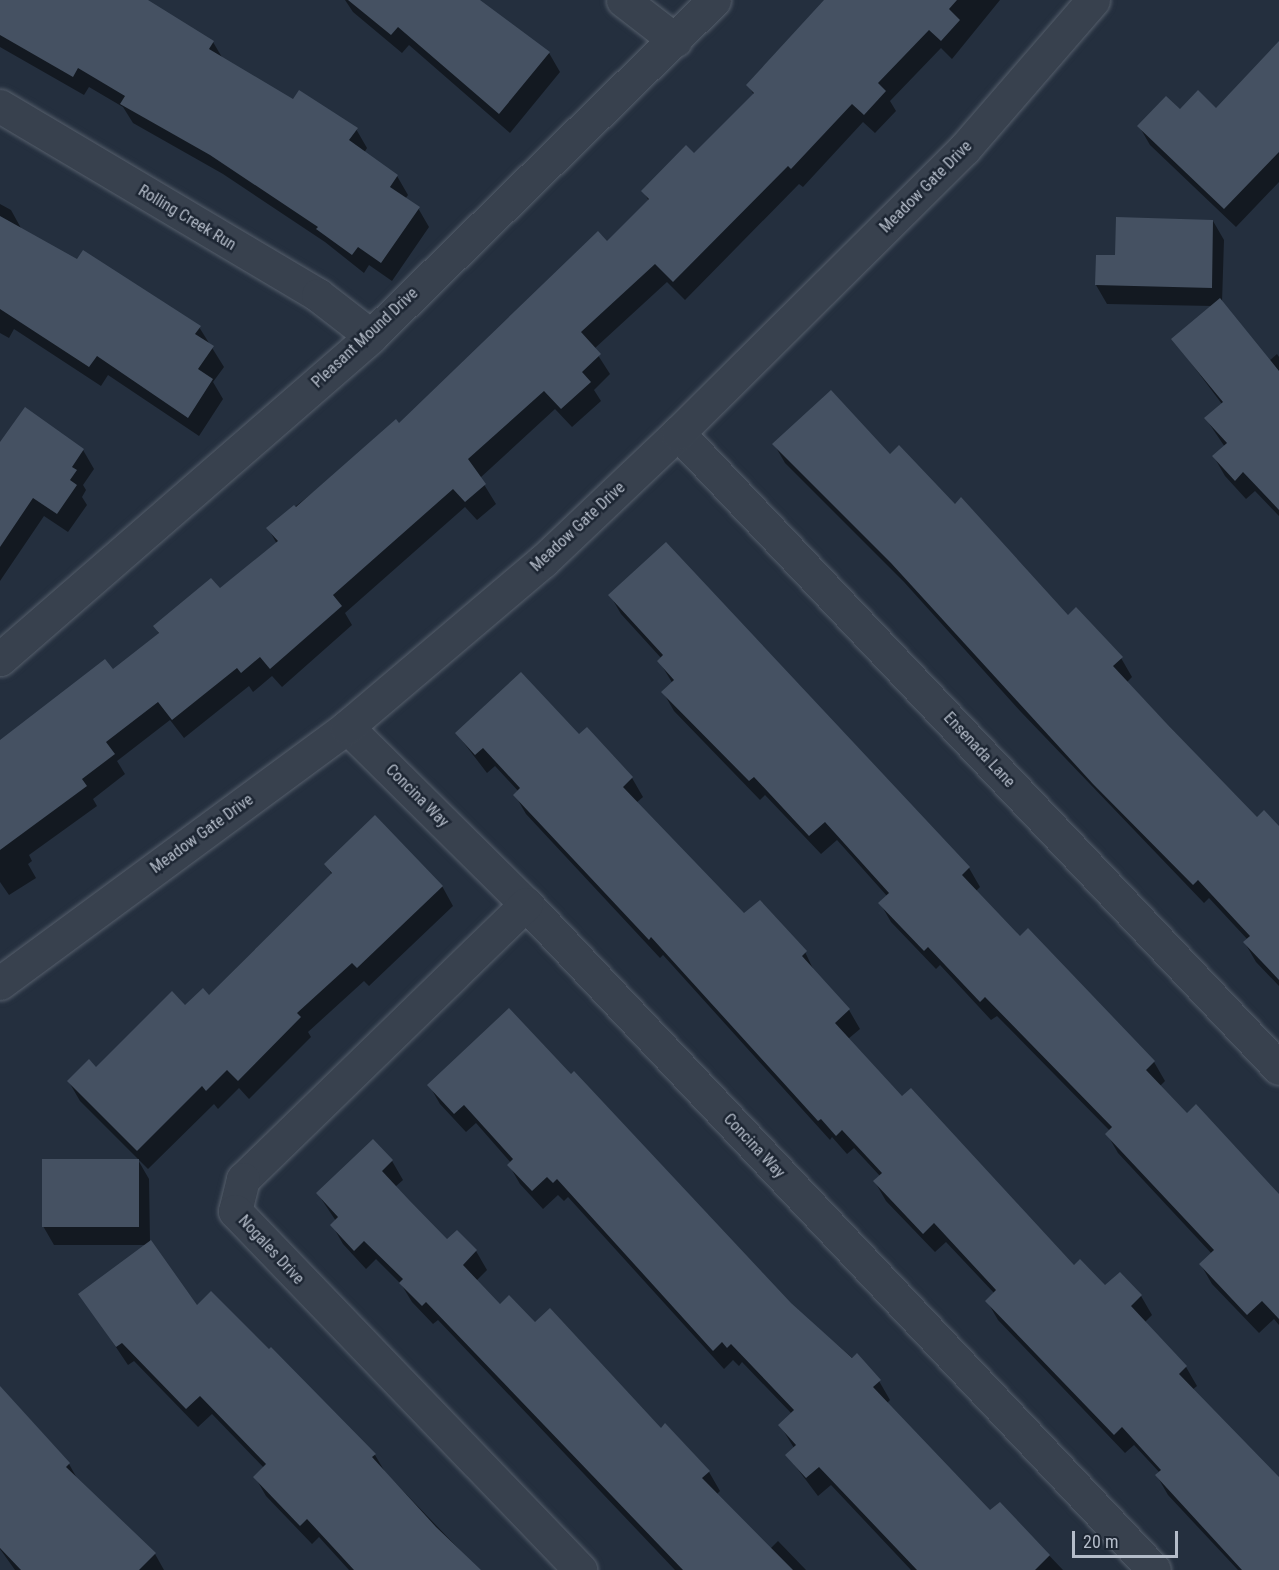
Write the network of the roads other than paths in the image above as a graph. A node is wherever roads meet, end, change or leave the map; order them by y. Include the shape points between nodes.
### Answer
1 (622, 0) edge
2 (714, 0) edge
3 (1093, 0) edge
4 (675, 40) junction
5 (0, 106) edge
6 (371, 336) junction
7 (678, 433) junction
8 (0, 659) edge
9 (347, 728) junction
10 (526, 904) junction
11 (0, 983) edge
12 (1279, 1068) edge
13 (580, 1570) edge
14 (1154, 1570) edge

1 - 4 street
2 - 4 street, Pleasant Mound Drive
3 - 7 street, Meadow Gate Drive via 964,149
4 - 6 street, Pleasant Mound Drive
5 - 6 street, Rolling Creek Run via 318,295
6 - 8 street, Pleasant Mound Drive
7 - 9 street, Meadow Gate Drive via 543,561
7 - 12 street, Ensenada Lane
9 - 10 street, Concina Way
9 - 11 street, Meadow Gate Drive
10 - 13 street, Nogales Drive via 243,1179 235,1211
10 - 14 street, Concina Way

